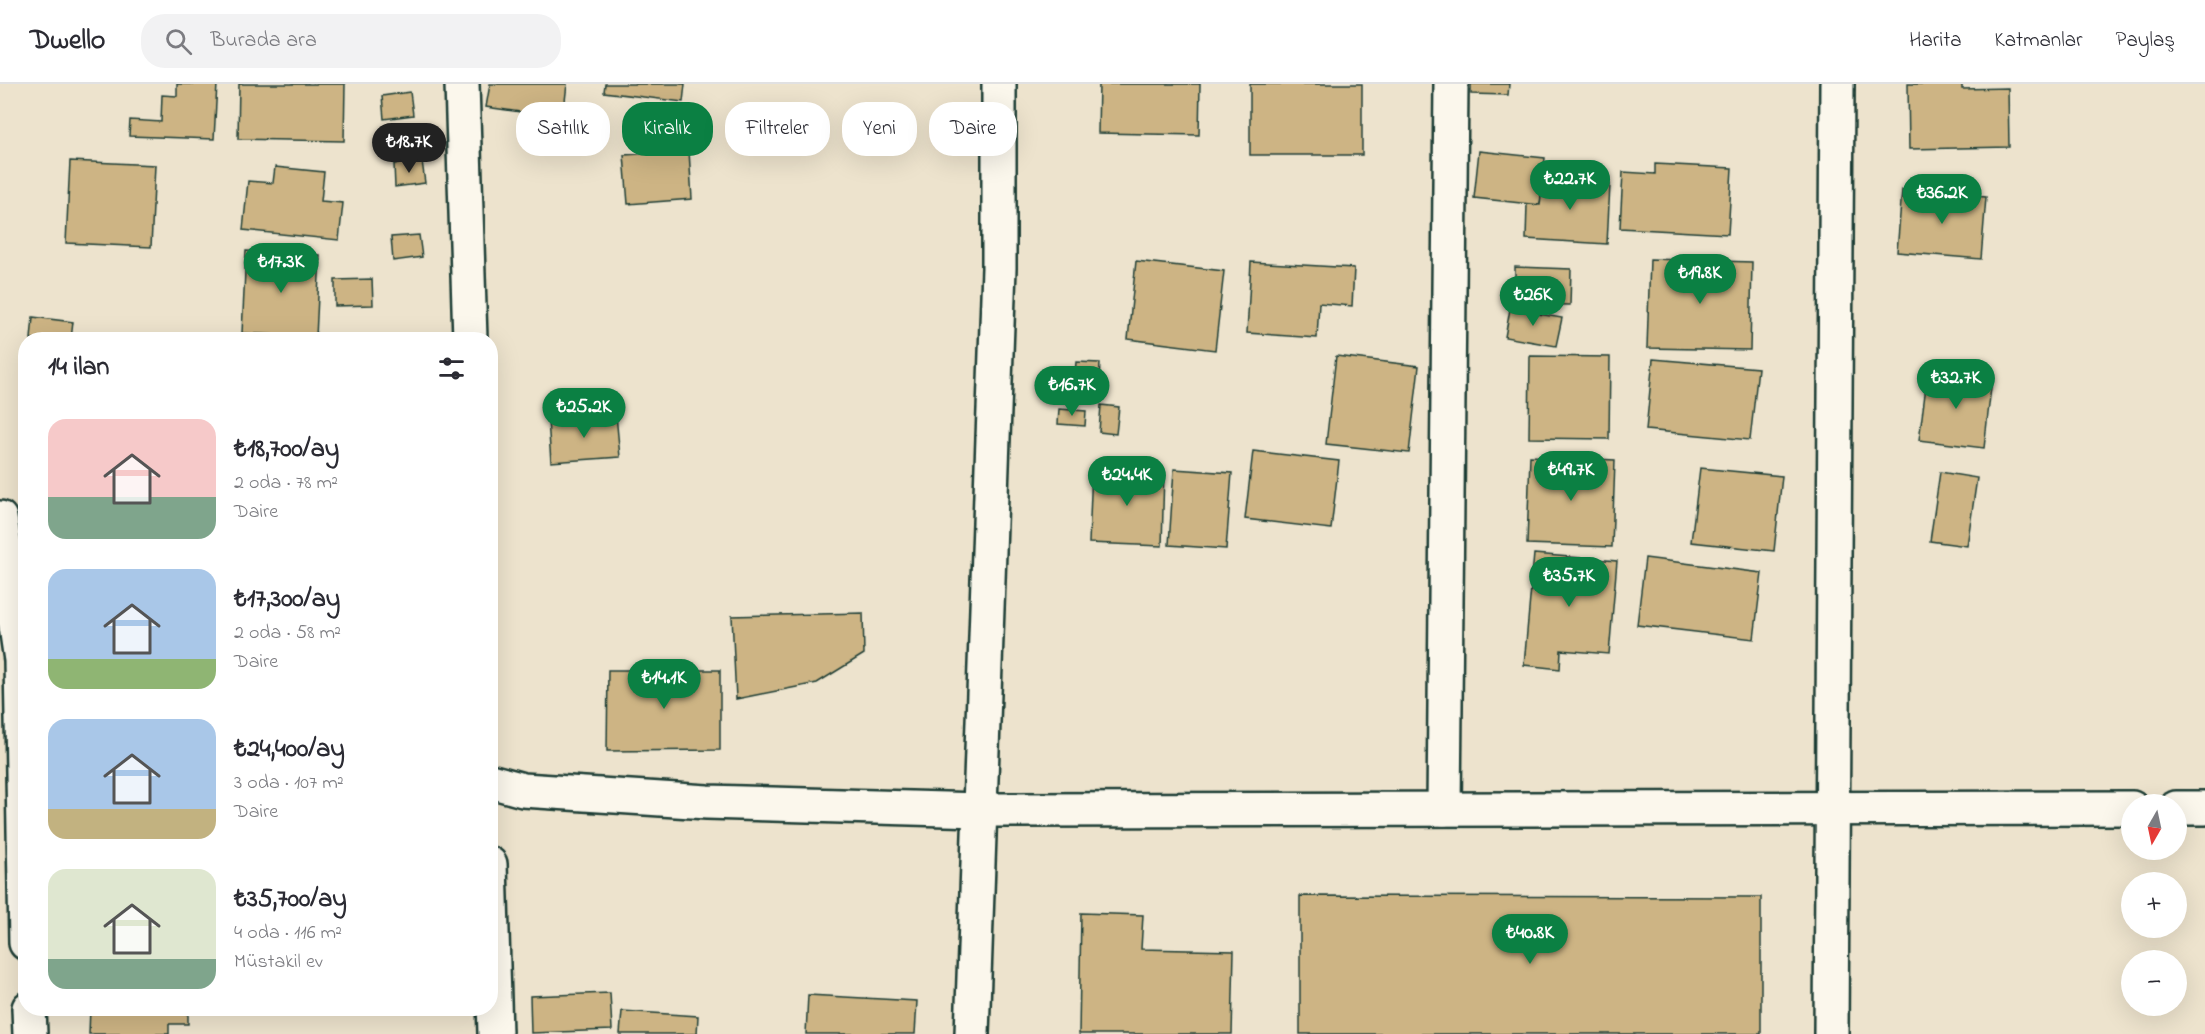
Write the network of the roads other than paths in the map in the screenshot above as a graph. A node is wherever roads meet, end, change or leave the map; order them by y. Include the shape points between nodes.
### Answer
1 (462, 84) edge
2 (999, 84) edge
3 (1451, 84) edge
4 (1837, 84) edge
5 (470, 332) edge
6 (0, 518) edge
7 (15, 659) edge
8 (18, 737) edge
9 (498, 783) edge
10 (2121, 808) edge
11 (2187, 808) edge
12 (2205, 808) edge
13 (1444, 809) junction
14 (1830, 809) junction
15 (980, 810) junction
16 (29, 1016) edge
17 (494, 1016) edge
18 (30, 1034) edge
19 (495, 1034) edge
20 (972, 1034) edge
21 (1831, 1034) edge

1 - 5 street
2 - 15 street via 999,268
3 - 13 street
4 - 14 street
6 - 7 street
7 - 8 street
9 - 15 street via 523,790 695,801
10 - 14 street
11 - 12 street
13 - 14 street
13 - 15 street
14 - 21 street
15 - 20 street
16 - 18 street
17 - 19 street

